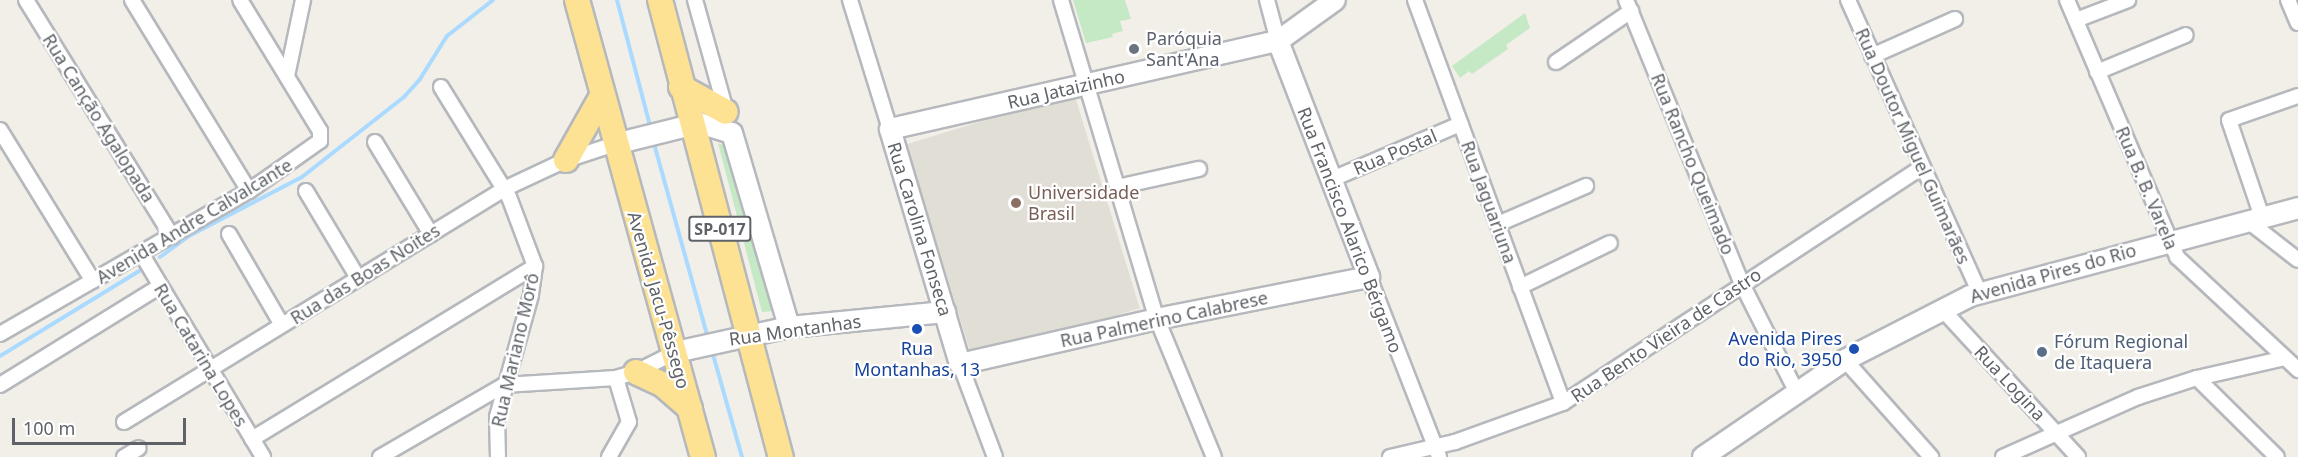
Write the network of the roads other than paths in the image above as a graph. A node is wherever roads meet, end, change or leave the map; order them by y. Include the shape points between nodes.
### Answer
1 (26, 0) edge
2 (132, 0) edge
3 (240, 0) edge
4 (303, 0) edge
5 (577, 0) edge
6 (660, 0) edge
7 (695, 0) edge
8 (850, 0) edge
9 (1061, 0) edge
10 (1267, 0) edge
11 (1335, 0) edge
12 (1414, 0) edge
13 (1848, 0) edge
14 (2067, 0) edge
15 (2128, 0) edge
16 (2288, 0) edge
17 (1629, 6) edge
18 (1955, 19) dead end
19 (2076, 20) junction
20 (2298, 23) edge
21 (2186, 35) dead end
22 (1278, 41) junction
23 (1872, 56) junction
24 (1556, 62) dead end
25 (2097, 72) junction
26 (287, 76) junction
27 (1086, 84) junction
28 (441, 87) dead end
29 (681, 87) junction
30 (2298, 96) edge
31 (601, 98) junction
32 (729, 123) junction
33 (1460, 124) junction
34 (685, 125) junction
35 (890, 129) junction
36 (0, 130) edge
37 (375, 142) dead end
38 (621, 142) junction
39 (566, 160) junction
40 (1922, 167) junction
41 (1199, 169) dead end
42 (1330, 180) junction
43 (1586, 186) dead end
44 (1117, 188) junction
45 (504, 189) junction
46 (249, 191) junction
47 (306, 191) dead end
48 (2298, 208) edge
49 (2255, 219) junction
50 (1498, 224) junction
51 (229, 234) dead end
52 (431, 234) junction
53 (172, 236) junction
54 (2170, 240) junction
55 (1610, 243) dead end
56 (141, 253) junction
57 (2298, 260) edge
58 (535, 266) junction
59 (1369, 277) junction
60 (358, 278) junction
61 (93, 281) junction
62 (1742, 284) junction
63 (159, 286) junction
64 (1520, 287) junction
65 (1979, 292) junction
66 (1942, 309) junction
67 (945, 312) junction
68 (1157, 319) junction
69 (282, 325) junction
70 (789, 327) junction
71 (0, 334) edge
72 (743, 335) junction
73 (680, 351) junction
74 (2284, 358) junction
75 (1845, 360) junction
76 (960, 364) junction
77 (209, 369) junction
78 (2298, 369) edge
79 (626, 375) junction
80 (2197, 378) junction
81 (0, 385) edge
82 (504, 385) junction
83 (1796, 391) junction
84 (1563, 404) junction
85 (690, 408) junction
86 (124, 422) dead end
87 (2055, 431) junction
88 (252, 439) junction
89 (139, 448) dead end
90 (1437, 452) edge
91 (124, 457) edge
92 (262, 457) edge
93 (380, 457) edge
94 (498, 457) edge
95 (609, 457) edge
96 (702, 457) edge
97 (781, 457) edge
98 (995, 457) edge
99 (1214, 457) edge
100 (1390, 457) edge
101 (1703, 457) edge
102 (1931, 457) edge
103 (2003, 457) edge
104 (2078, 457) edge
105 (2277, 457) edge

1 - 53 street, Rua Canção Agalopada
2 - 46 street
3 - 26 street
4 - 26 street
5 - 31 highway, Avenida Jacu-Pêssego
6 - 29 highway, SP-017
7 - 32 street
8 - 35 street, Rua Carolina Fonseca
9 - 27 street
10 - 22 street, Rua Francisco Alarico Bérgamo
11 - 22 street
12 - 33 street, Rua Jaguariuna
13 - 23 street, Rua Doutor Miguel Guimarães
14 - 19 street, Rua B. B. Varela
15 - 19 street
16 - 20 street
17 - 24 street
17 - 62 street, Rua Rancho Queimado
18 - 23 street
19 - 25 street, Rua B. B. Varela
21 - 25 street
22 - 27 street, Rua Jataizinho
22 - 42 street, Rua Francisco Alarico Bérgamo
23 - 40 street, Rua Doutor Miguel Guimarães
25 - 54 street, Rua B. B. Varela
26 - 46 street, Avenida Andre Calvalcante via 320,131 321,141
27 - 35 street, Rua Jataizinho
27 - 44 street
28 - 45 street, Rua Mariano Morô
29 - 32 highway
29 - 34 highway, SP-017
30 - 49 street via 2229,120
31 - 38 highway, Avenida Jacu-Pêssego
31 - 39 highway
32 - 34 street
32 - 70 street
33 - 42 street, Rua Postal
33 - 50 street, Rua Jaguariuna
34 - 38 street
34 - 72 highway, SP-017
35 - 67 street, Rua Carolina Fonseca
36 - 61 street
37 - 52 street
38 - 39 street, Rua das Boas Noites
38 - 73 highway, Avenida Jacu-Pêssego
39 - 45 street, Rua das Boas Noites
40 - 62 street, Rua Bento Vieira de Castro
40 - 65 street, Rua Doutor Miguel Guimarães
41 - 44 street
42 - 59 street, Rua Francisco Alarico Bérgamo
43 - 50 street
44 - 68 street
45 - 52 street, Rua das Boas Noites
45 - 58 street, Rua Mariano Morô
46 - 53 street, Avenida Andre Calvalcante
47 - 60 street
48 - 49 street, Avenida Pires do Rio
49 - 54 street, Avenida Pires do Rio
49 - 57 street
50 - 64 street, Rua Jaguariuna
51 - 69 street
52 - 60 street, Rua das Boas Noites
53 - 56 street, Avenida Andre Calvalcante
54 - 65 street, Avenida Pires do Rio
54 - 74 street, Rua B. B. Varela via 2184,265
55 - 64 street
56 - 61 street, Avenida Andre Calvalcante
56 - 63 street, Rua Catarina Lopes
58 - 82 street, Rua Mariano Morô via 531,295
58 - 88 street
59 - 68 street, Rua Palmerino Calabrese
59 - 90 street, Rua Francisco Alarico Bérgamo
60 - 69 street, Rua das Boas Noites
61 - 71 street, Avenida Andre Calvalcante
62 - 83 street, Rua Rancho Queimado
62 - 84 street, Rua Bento Vieira de Castro
63 - 77 street, Rua Catarina Lopes
63 - 81 street, Avenida Andre Calvalcante
64 - 84 street, Rua Jaguariuna
65 - 66 street, Avenida Pires do Rio
66 - 75 street, Avenida Pires do Rio
66 - 87 street, Rua Logina
67 - 70 street, Rua Montanhas
67 - 76 street, Rua Carolina Fonseca
68 - 76 street, Rua Palmerino Calabrese
68 - 99 street
69 - 77 street, Rua das Boas Noites
70 - 72 street, Rua Montanhas
72 - 73 street, Rua Montanhas
72 - 97 highway, SP-017
73 - 79 street, Rua Montanhas
73 - 85 highway, Avenida Jacu-Pêssego
74 - 78 street, Rua B. B. Varela
74 - 80 street
75 - 83 street, Avenida Pires do Rio
75 - 102 street
76 - 98 street, Rua Carolina Fonseca
77 - 86 street, Rua das Boas Noites
77 - 88 street, Rua Catarina Lopes
79 - 82 street
79 - 85 highway via 662,384
79 - 95 street via 629,422
80 - 87 street
80 - 105 street
82 - 93 street
82 - 94 street, Rua Mariano Morô via 496,417
83 - 101 street, Avenida Pires do Rio
84 - 90 street, Rua Bento Vieira de Castro
85 - 96 highway, Avenida Jacu-Pêssego
87 - 103 street
87 - 104 street, Rua Logina
88 - 92 street, Rua Catarina Lopes
89 - 91 street
90 - 100 street, Rua Bento Vieira de Castro

